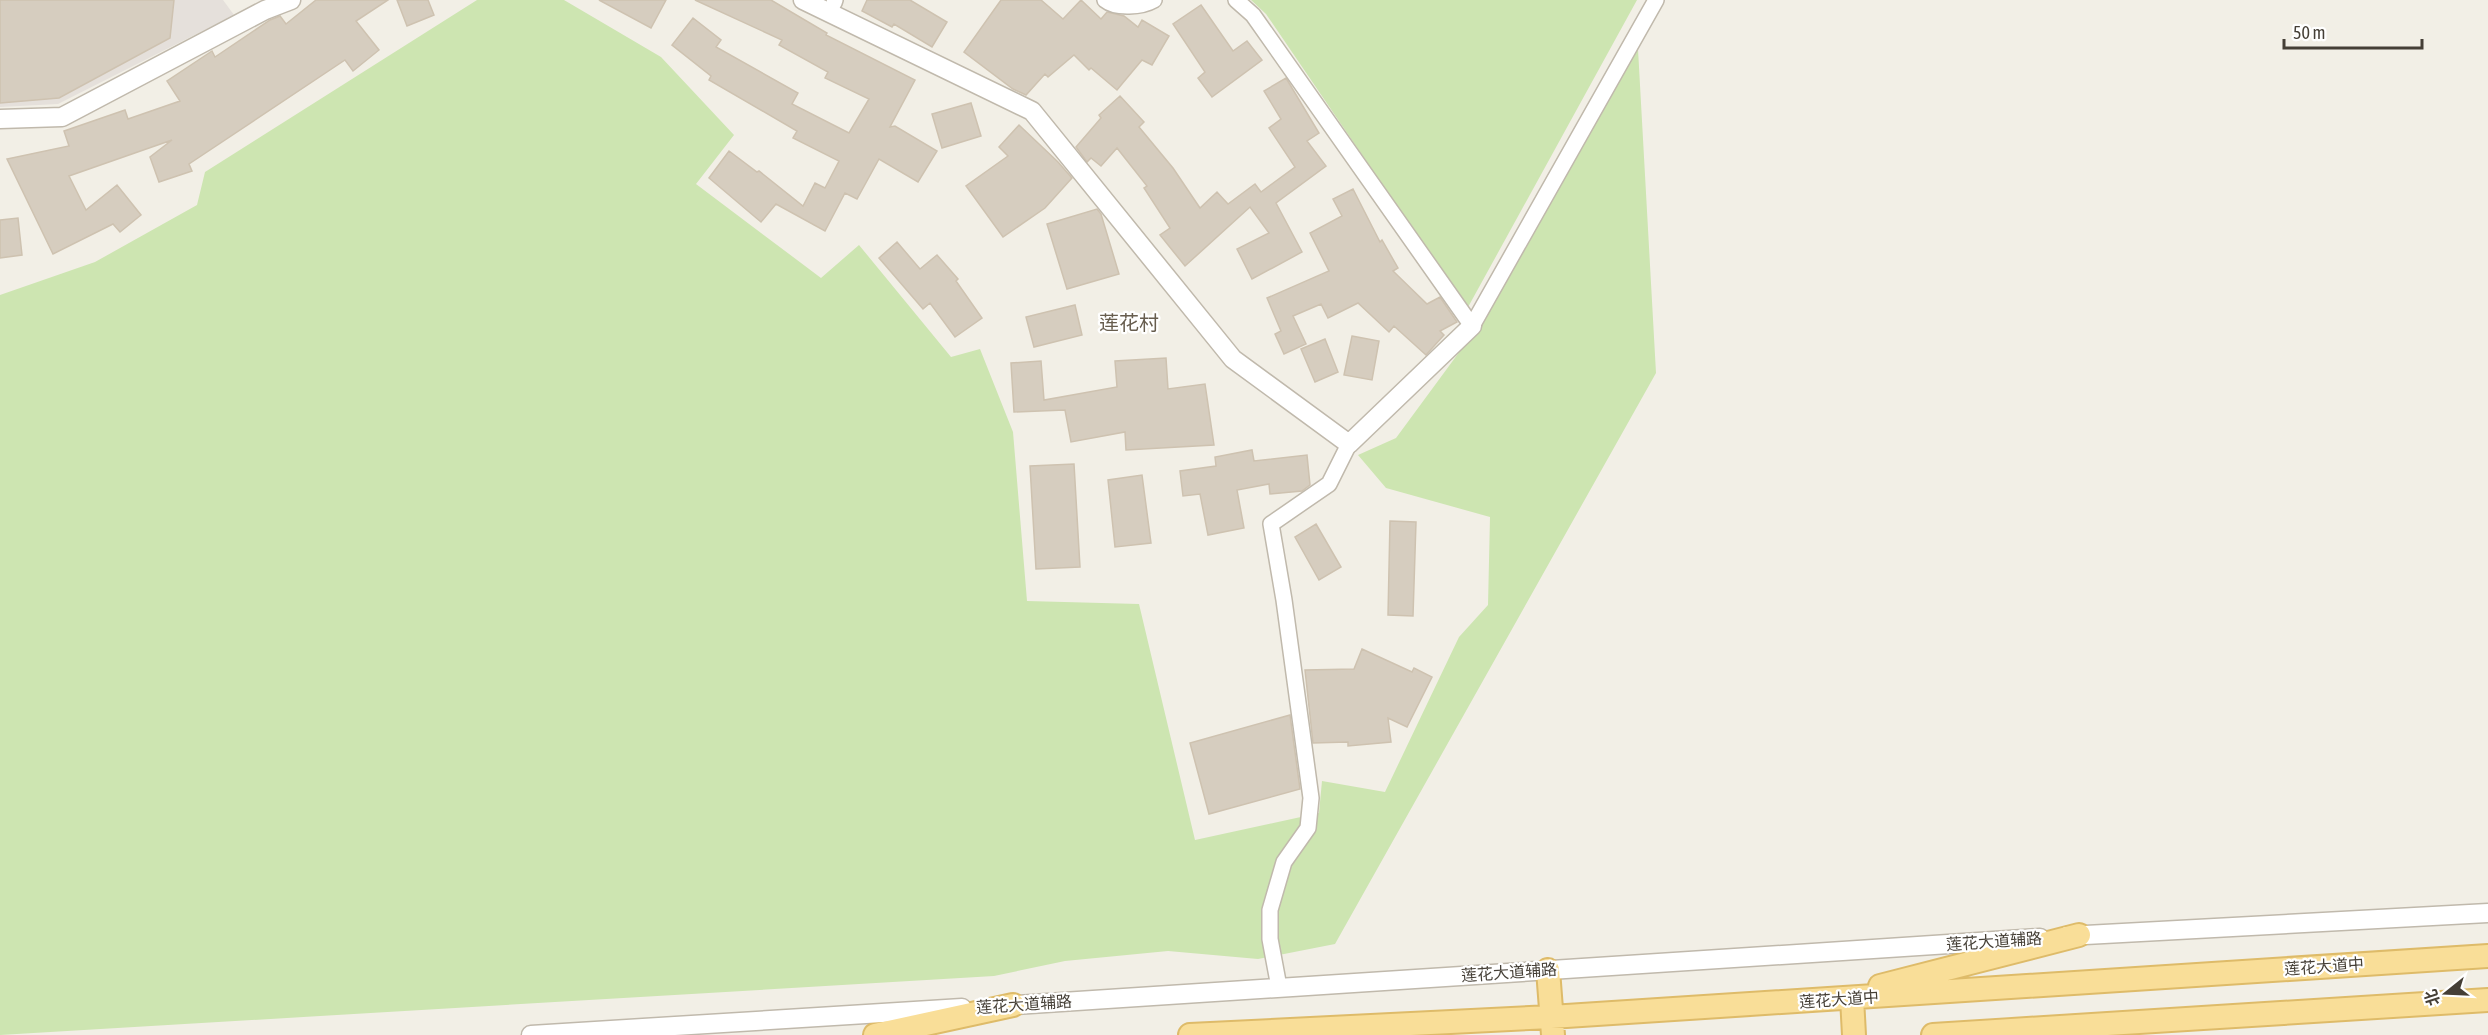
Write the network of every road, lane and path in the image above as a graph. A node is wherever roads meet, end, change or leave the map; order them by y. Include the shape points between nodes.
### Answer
1 (291, 0) edge
2 (803, 0) edge
3 (1105, 0) edge
4 (1154, 0) edge
5 (1236, 0) edge
6 (1656, 0) edge
7 (0, 118) edge
8 (1472, 326) junction
9 (1349, 444) junction
10 (2488, 913) edge
11 (2079, 935) junction
12 (2488, 956) edge
13 (1548, 970) junction
14 (1279, 987) junction
15 (1852, 998) junction
16 (1826, 999) junction
17 (2488, 1000) edge
18 (1013, 1005) junction
19 (1552, 1026) edge
20 (1263, 1033) edge
21 (531, 1035) edge
22 (875, 1035) edge
23 (1190, 1035) edge
24 (1854, 1035) edge
25 (1934, 1035) edge

1 - 7 street via 62,117
2 - 9 street via 1032,111 1233,359
3 - 4 street via 1110,4 1145,5
5 - 8 street via 1253,15
6 - 8 street
8 - 9 street
9 - 14 street via 1329,484 1271,524 1311,798 1308,828 1284,862 1270,910 1270,939
10 - 11 street, 莲花大道辅路
11 - 13 street, 莲花大道辅路
11 - 16 main road
12 - 15 main road, 莲花大道中
13 - 14 street, 莲花大道辅路
13 - 19 main road
14 - 18 street, 莲花大道辅路
15 - 16 main road, 莲花大道中
15 - 24 main road
16 - 19 main road, 莲花大道中
17 - 25 main road
18 - 21 street, 莲花大道辅路
18 - 22 main road
19 - 20 main road, 莲花大道中
20 - 23 main road, 莲花大道中

